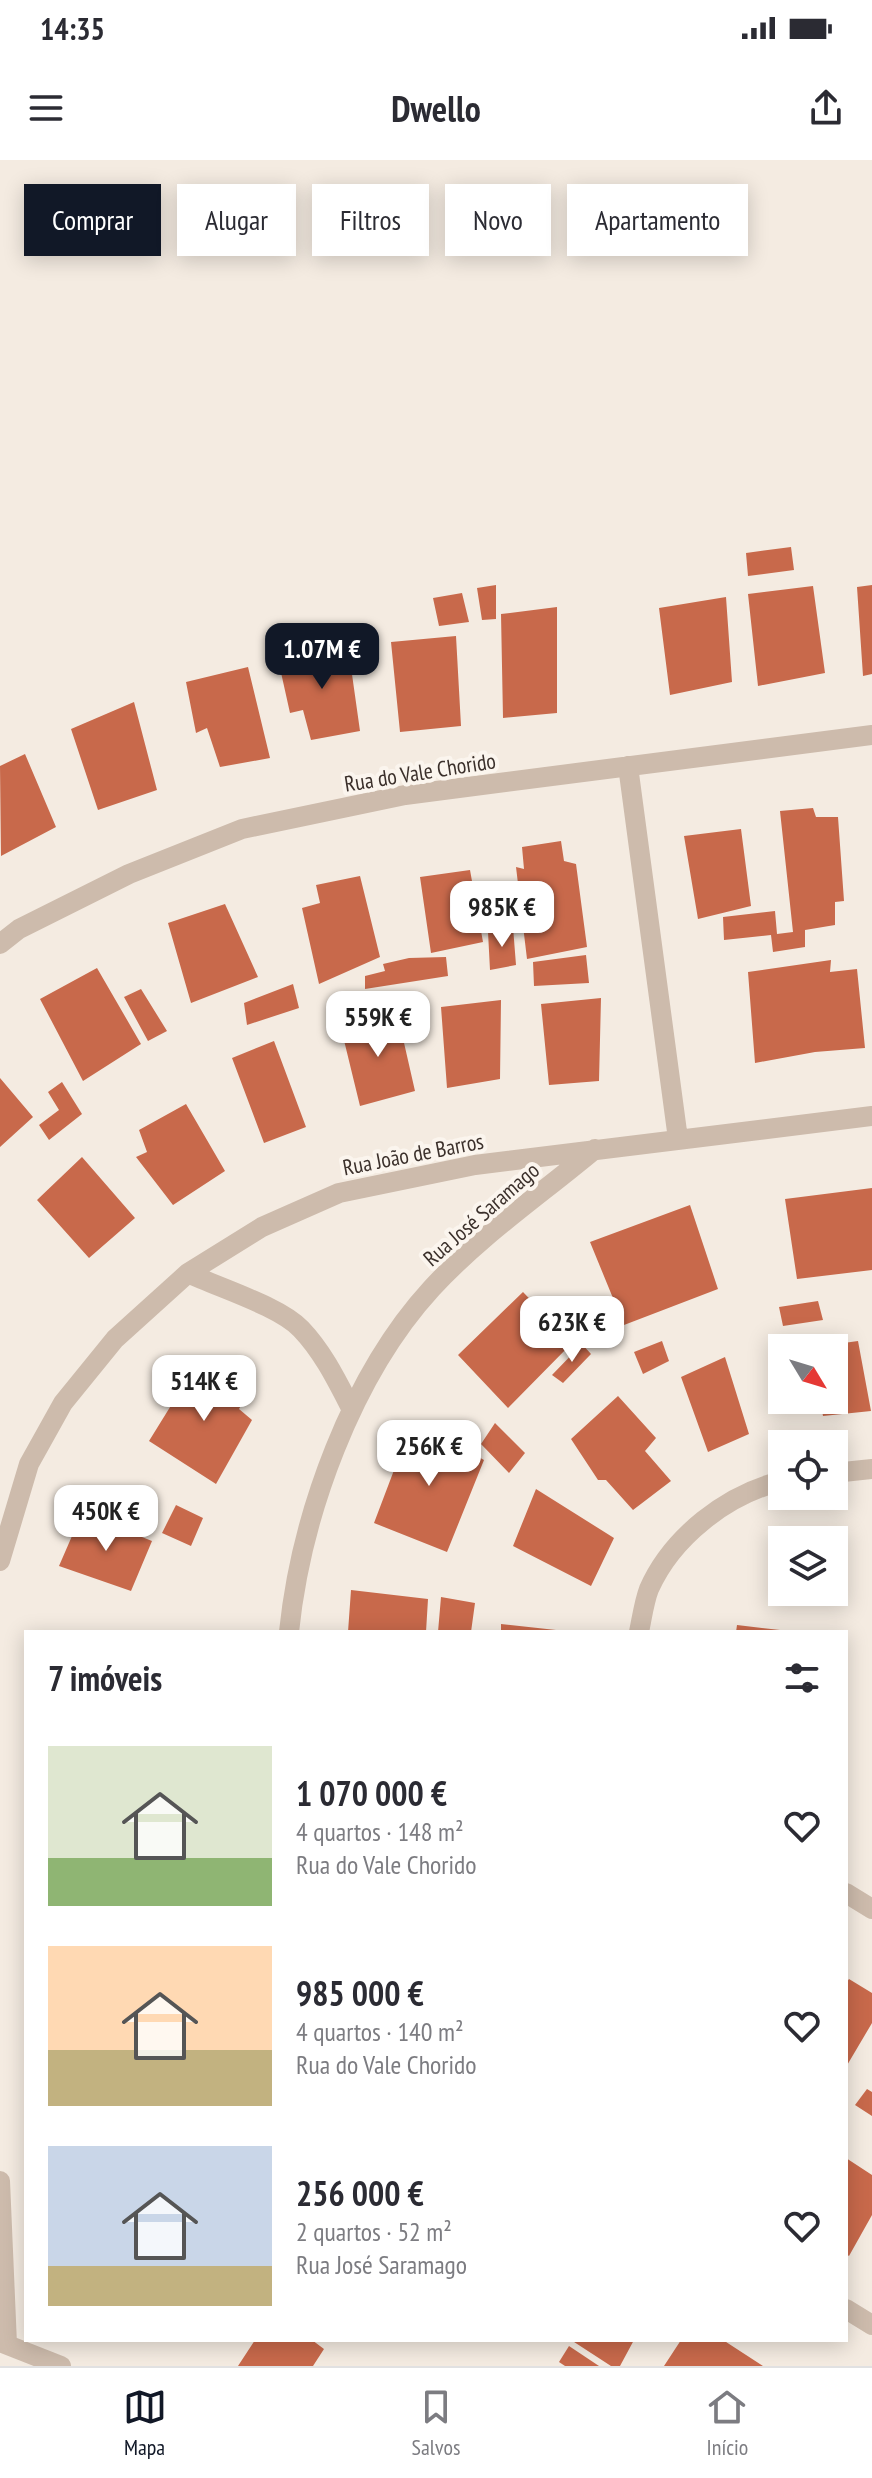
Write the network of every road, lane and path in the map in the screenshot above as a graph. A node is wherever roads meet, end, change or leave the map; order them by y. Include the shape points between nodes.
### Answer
1 (872, 735) edge
2 (628, 766) junction
3 (0, 944) edge
4 (872, 1116) edge
5 (678, 1139) junction
6 (595, 1149) junction
7 (188, 1273) junction
8 (351, 1408) junction
9 (872, 1469) edge
10 (848, 1472) edge
11 (768, 1486) edge
12 (0, 1561) edge
13 (289, 1630) edge
14 (639, 1630) edge
15 (848, 1894) edge
16 (872, 1909) edge
17 (0, 2181) edge
18 (848, 2310) edge
19 (872, 2325) edge
20 (4, 2343) edge
21 (61, 2366) edge

1 - 2 street, Rua do Vale Chorido
2 - 3 street, Rua do Vale Chorido via 405,795 242,829 129,874 19,929
2 - 5 street
4 - 5 street, Rua João de Barros
5 - 6 street, Rua João de Barros
6 - 7 street, Rua João de Barros via 475,1165 339,1193 262,1227
6 - 8 street, Rua José Saramago via 479,1241 430,1289
7 - 8 street via 299,1327 325,1360
7 - 12 street, Rua João de Barros via 115,1339 63,1403 29,1464
8 - 13 street, Rua José Saramago via 312,1512
9 - 10 street
11 - 14 street via 735,1498 672,1551 649,1590
15 - 16 street
17 - 20 street
18 - 19 street
20 - 21 street

